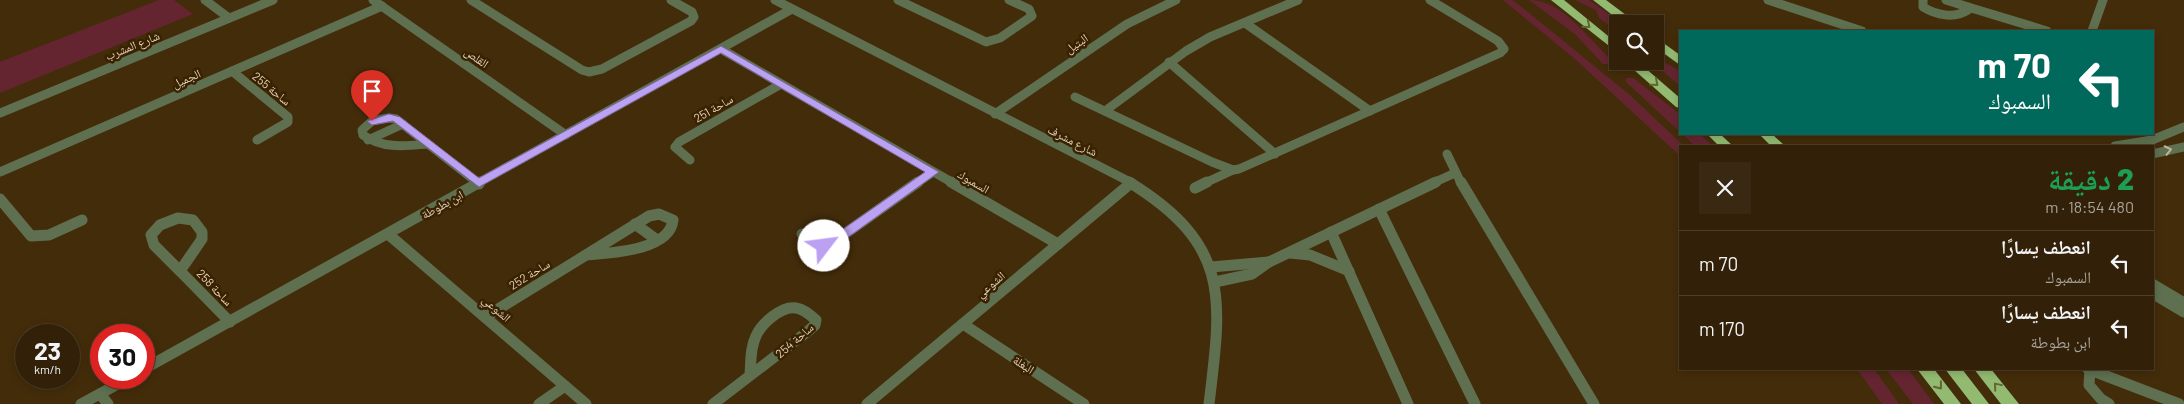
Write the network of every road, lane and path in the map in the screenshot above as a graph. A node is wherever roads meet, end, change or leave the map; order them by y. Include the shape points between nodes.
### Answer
1 (205, 0) edge
2 (273, 0) edge
3 (373, 0) edge
4 (471, 0) edge
5 (671, 0) edge
6 (775, 0) edge
7 (898, 0) edge
8 (1009, 0) edge
9 (1176, 0) edge
10 (1298, 0) edge
11 (1430, 0) edge
12 (1557, 0) edge
13 (1599, 0) edge
14 (1768, 0) edge
15 (1923, 0) edge
16 (1946, 0) edge
17 (2103, 0) edge
18 (382, 6) junction
19 (1968, 7) junction
20 (792, 9) junction
21 (1620, 15) edge
22 (229, 18) junction
23 (1245, 23) junction
24 (1859, 30) edge
25 (2044, 30) edge
26 (2092, 30) edge
27 (1609, 43) edge
28 (721, 49) junction
29 (1664, 49) edge
30 (1679, 60) edge
31 (1169, 62) junction
32 (1640, 70) edge
33 (232, 72) junction
34 (781, 84) junction
35 (1075, 97) dead end
36 (1679, 103) edge
37 (1105, 111) junction
38 (1370, 112) junction
39 (0, 113) edge
40 (995, 114) junction
41 (403, 124) junction
42 (2184, 126) edge
43 (566, 135) junction
44 (1714, 135) edge
45 (1766, 135) edge
46 (2144, 135) edge
47 (257, 140) dead end
48 (368, 140) junction
49 (2152, 140) junction
50 (428, 144) junction
51 (1725, 145) edge
52 (1777, 145) edge
53 (2121, 145) edge
54 (2184, 146) edge
55 (1275, 154) junction
56 (1447, 154) dead end
57 (2154, 154) edge
58 (690, 160) dead end
59 (1233, 170) junction
60 (0, 172) edge
61 (933, 172) junction
62 (1455, 172) junction
63 (1131, 183) junction
64 (479, 184) junction
65 (1195, 188) dead end
66 (0, 199) edge
67 (1379, 210) junction
68 (82, 220) dead end
69 (635, 224) junction
70 (1332, 232) junction
71 (388, 234) junction
72 (802, 234) dead end
73 (658, 240) junction
74 (1058, 244) junction
75 (1289, 253) junction
76 (586, 255) junction
77 (1269, 262) junction
78 (1211, 267) junction
79 (180, 270) junction
80 (1349, 271) junction
81 (1215, 282) junction
82 (2154, 285) edge
83 (2154, 294) edge
84 (2184, 303) edge
85 (2184, 312) edge
86 (487, 316) junction
87 (230, 322) junction
88 (964, 324) junction
89 (155, 363) edge
90 (1927, 370) edge
91 (1954, 370) edge
92 (1983, 370) edge
93 (2089, 370) edge
94 (2092, 370) edge
95 (750, 375) junction
96 (565, 386) junction
97 (109, 389) edge
98 (100, 394) junction
99 (81, 404) edge
100 (108, 404) edge
101 (539, 404) edge
102 (586, 404) edge
103 (713, 404) edge
104 (867, 404) edge
105 (1084, 404) edge
106 (1209, 404) edge
107 (1408, 404) edge
108 (1475, 404) edge
109 (1594, 404) edge
110 (1953, 404) edge
111 (1981, 404) edge
112 (2011, 404) edge
113 (2109, 404) edge
114 (2179, 404) edge

1 - 22 street
2 - 22 street, شارع المشرب
3 - 18 street, القلص
4 - 5 street via 589,72 602,69 694,18 692,12
6 - 20 street, شارع مشرف
7 - 8 street via 986,42 1000,38 1032,16 1029,9
9 - 40 street, البتيل via 1127,24
10 - 23 street
11 - 38 street via 1498,40 1504,49
12 -> 27 highway
13 - 21 highway
14 - 24 street
15 - 19 street via 1923,7 1936,13 1965,13
16 - 19 street
17 - 26 street
18 - 33 street, الجميل
18 - 43 street, القلص
19 - 25 street
20 - 28 street, ابن بطوطة
20 - 40 street, شارع مشرف
22 - 39 street, شارع المشرب
23 - 31 street via 1210,37
23 - 38 street
28 - 34 street, السمبوك
28 - 43 street, ابن بطوطة
29 - 30 highway
31 - 37 street
31 - 55 street
32 -> 36 highway
33 - 47 street, ساحة 255 via 288,117 288,122 281,128
33 - 60 street, الجميل
34 - 58 street, ساحة 251 via 679,142 675,147 677,151
34 - 61 street, السمبوك
35 - 37 street
37 - 59 street
38 - 55 street
40 - 63 street, شارع مشرف
41 - 48 street
41 - 48 street via 389,118 372,121 362,130 362,135
41 - 50 street
42 - 49 street
43 - 64 street, ابن بطوطة
44 - 51 highway
45 - 52 highway
46 - 49 street
48 - 50 street via 386,145
49 - 53 street
50 - 64 street
57 -> 54 street
55 - 59 street
56 - 62 street
59 - 65 street
61 - 72 street via 829,245 818,244
61 - 74 street, السمبوك
62 - 67 street
62 - 109 street
63 - 74 street, الشوعي
63 - 78 street, شارع مشرف via 1186,227
64 - 71 street, ابن بطوطة
66 - 68 street via 32,236 49,235
67 - 70 street
67 - 108 street
69 - 73 street
69 - 73 street, ساحة 252 via 649,216 669,217 673,225
69 - 76 street, ساحة 252
70 - 75 street
70 - 80 street
71 - 86 street, الشوعي
71 - 87 street, ابن بطوطة
73 - 76 street, ساحة 252 via 633,251
74 - 88 street, الشوعي
75 - 77 street
75 - 80 street via 1310,256
76 - 86 street, ساحة 252
77 - 78 street
77 - 81 street via 1252,274
78 - 81 street, شارع مشرف
79 - 79 street, ساحة 258 via 154,245 151,235 160,225 186,218 193,220 202,232 202,238
79 - 87 street, ساحة 258
80 - 107 street
81 - 106 street, شارع مشرف via 1218,323
82 - 84 street
83 - 85 street
86 - 96 street, الشوعي
87 - 89 street, ابن بطوطة
88 - 104 street, الشوعي
88 - 105 street, البغلة
90 -> 110 highway
91 - 111 highway
112 -> 92 highway
93 - 113 street via 2089,385
94 - 114 street
95 - 95 street, ساحة 254 via 815,325 813,316 794,307 782,311 761,326 753,340
95 - 103 street, ساحة 254
96 - 101 street
96 - 102 street, الشوعي
97 - 98 street
98 - 99 street
98 - 100 street

